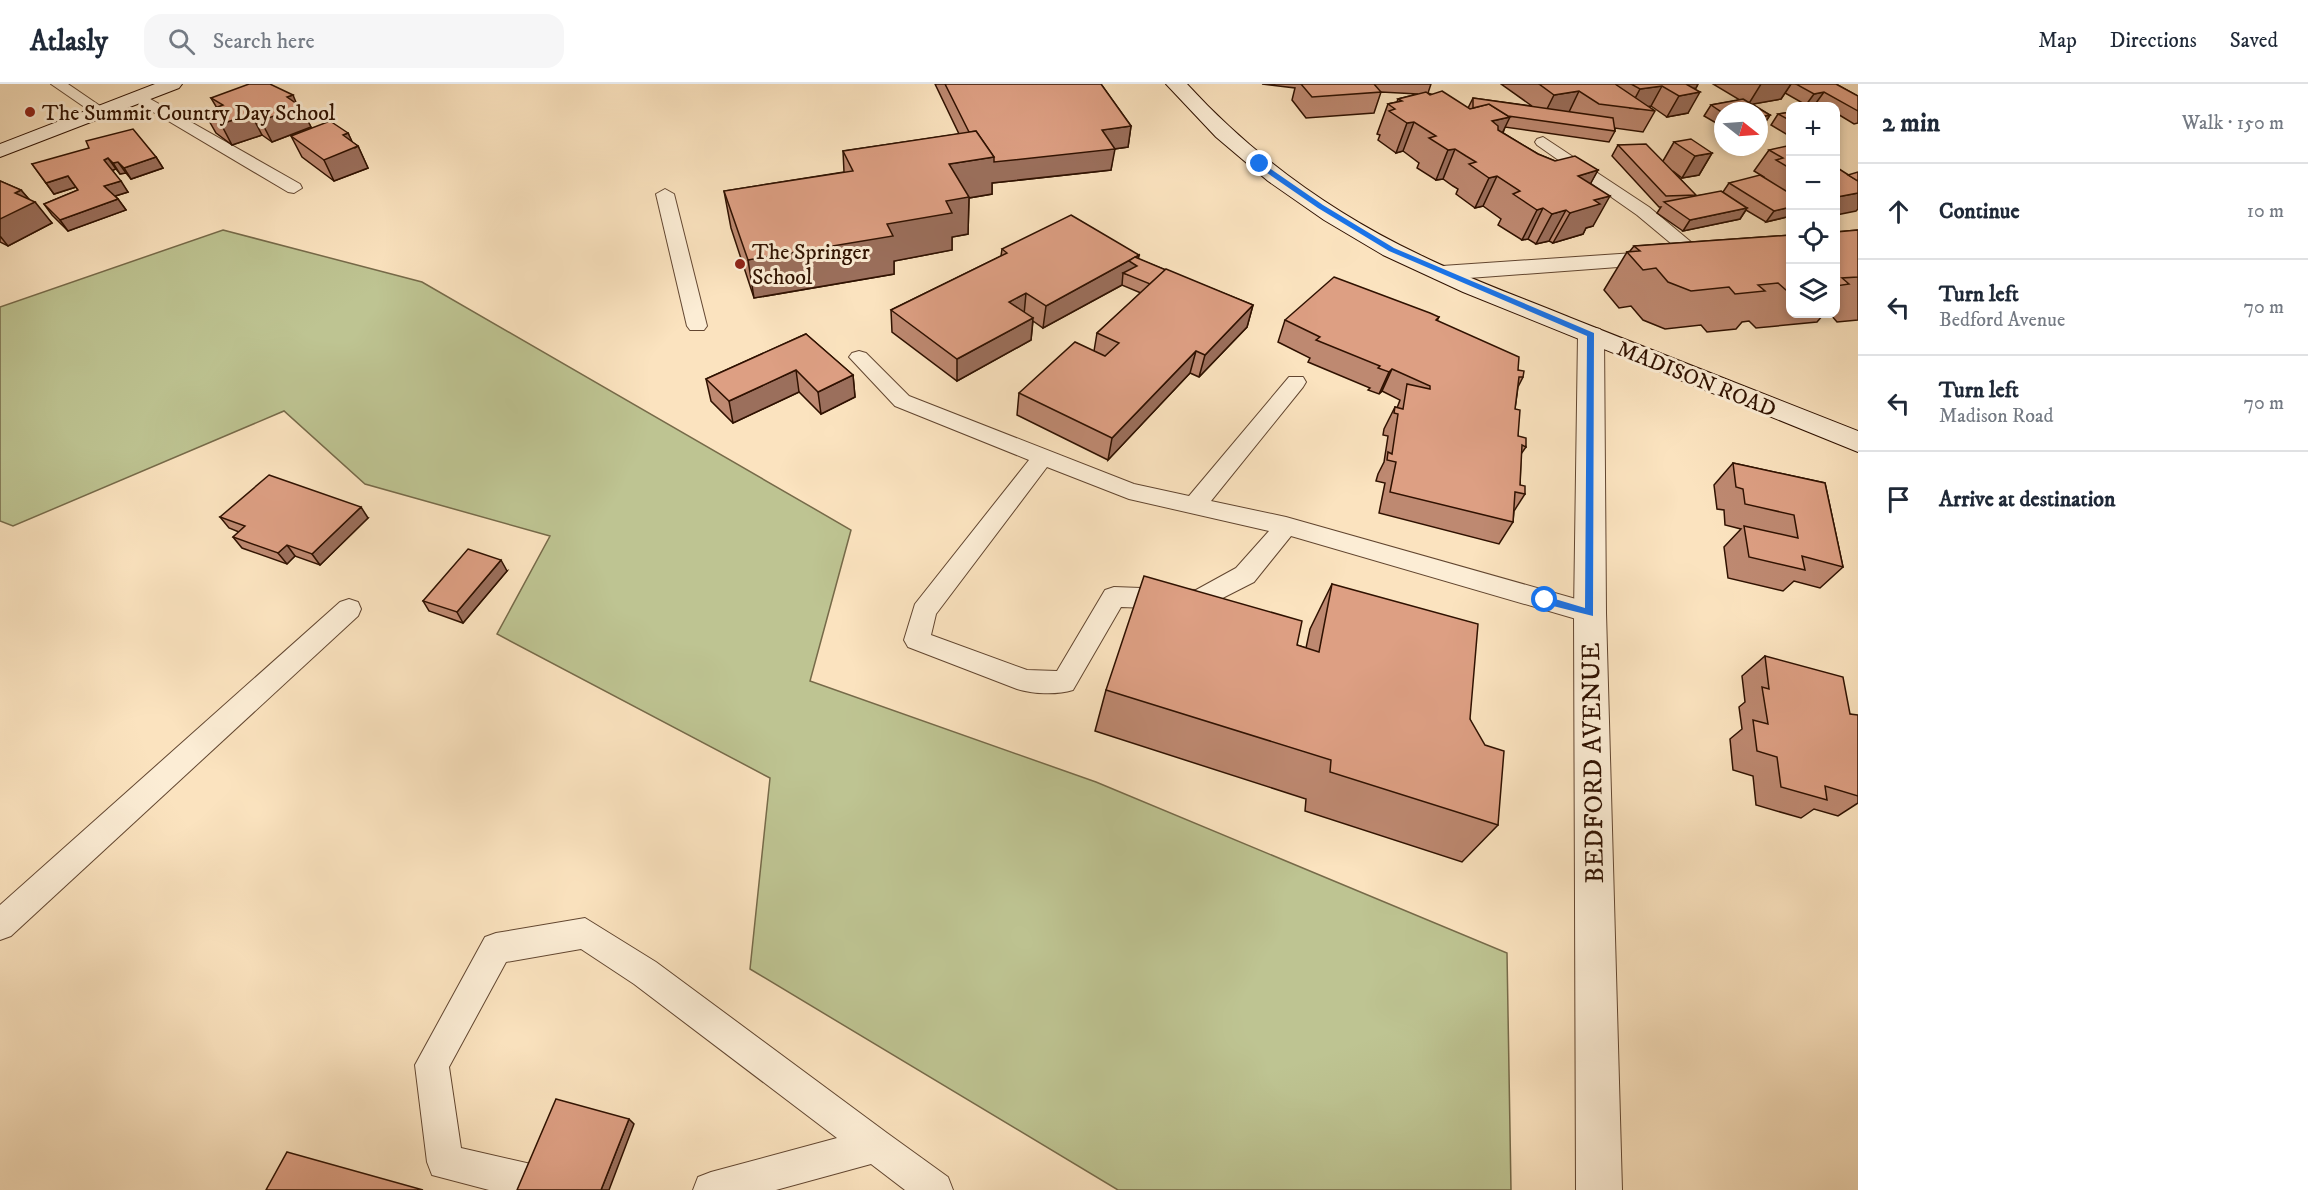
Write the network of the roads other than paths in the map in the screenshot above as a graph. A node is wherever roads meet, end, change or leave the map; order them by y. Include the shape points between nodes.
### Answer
1 (58, 84) edge
2 (172, 84) edge
3 (1176, 84) edge
4 (138, 97) junction
5 (101, 112) junction
6 (1543, 142) dead end
7 (0, 151) edge
8 (294, 188) dead end
9 (664, 194) dead end
10 (1720, 254) edge
11 (1696, 256) junction
12 (1442, 273) junction
13 (697, 326) dead end
14 (1591, 335) junction
15 (859, 357) dead end
16 (1296, 382) dead end
17 (1858, 442) edge
18 (1042, 457) junction
19 (1195, 505) junction
20 (1286, 526) junction
21 (349, 609) dead end
22 (1590, 613) junction
23 (0, 925) edge
24 (875, 1145) junction
25 (566, 1190) edge
26 (711, 1190) edge
27 (935, 1190) edge
28 (1599, 1190) edge

1 - 5 lane
2 - 4 street
3 - 12 street, MADISON ROAD via 1220,131 1320,207 1391,250
4 - 5 street
4 - 8 lane
5 - 7 street
6 - 11 lane via 1642,211
9 - 13 lane
10 - 11 street
11 - 12 street
12 - 14 street, MADISON ROAD
14 - 17 street, MADISON ROAD
14 - 22 street, BEDFORD AVENUE
15 - 18 lane via 902,401
16 - 19 lane
18 - 19 lane via 1129,491
18 - 20 lane via 924,611 917,640 1026,681 1064,682 1114,597 1199,600 1245,575
19 - 20 lane
20 - 22 lane
21 - 23 lane
22 - 28 street, BEDFORD AVENUE
24 - 25 lane via 645,973 585,933 496,948 432,1065 445,1162
24 - 26 lane
24 - 27 lane

